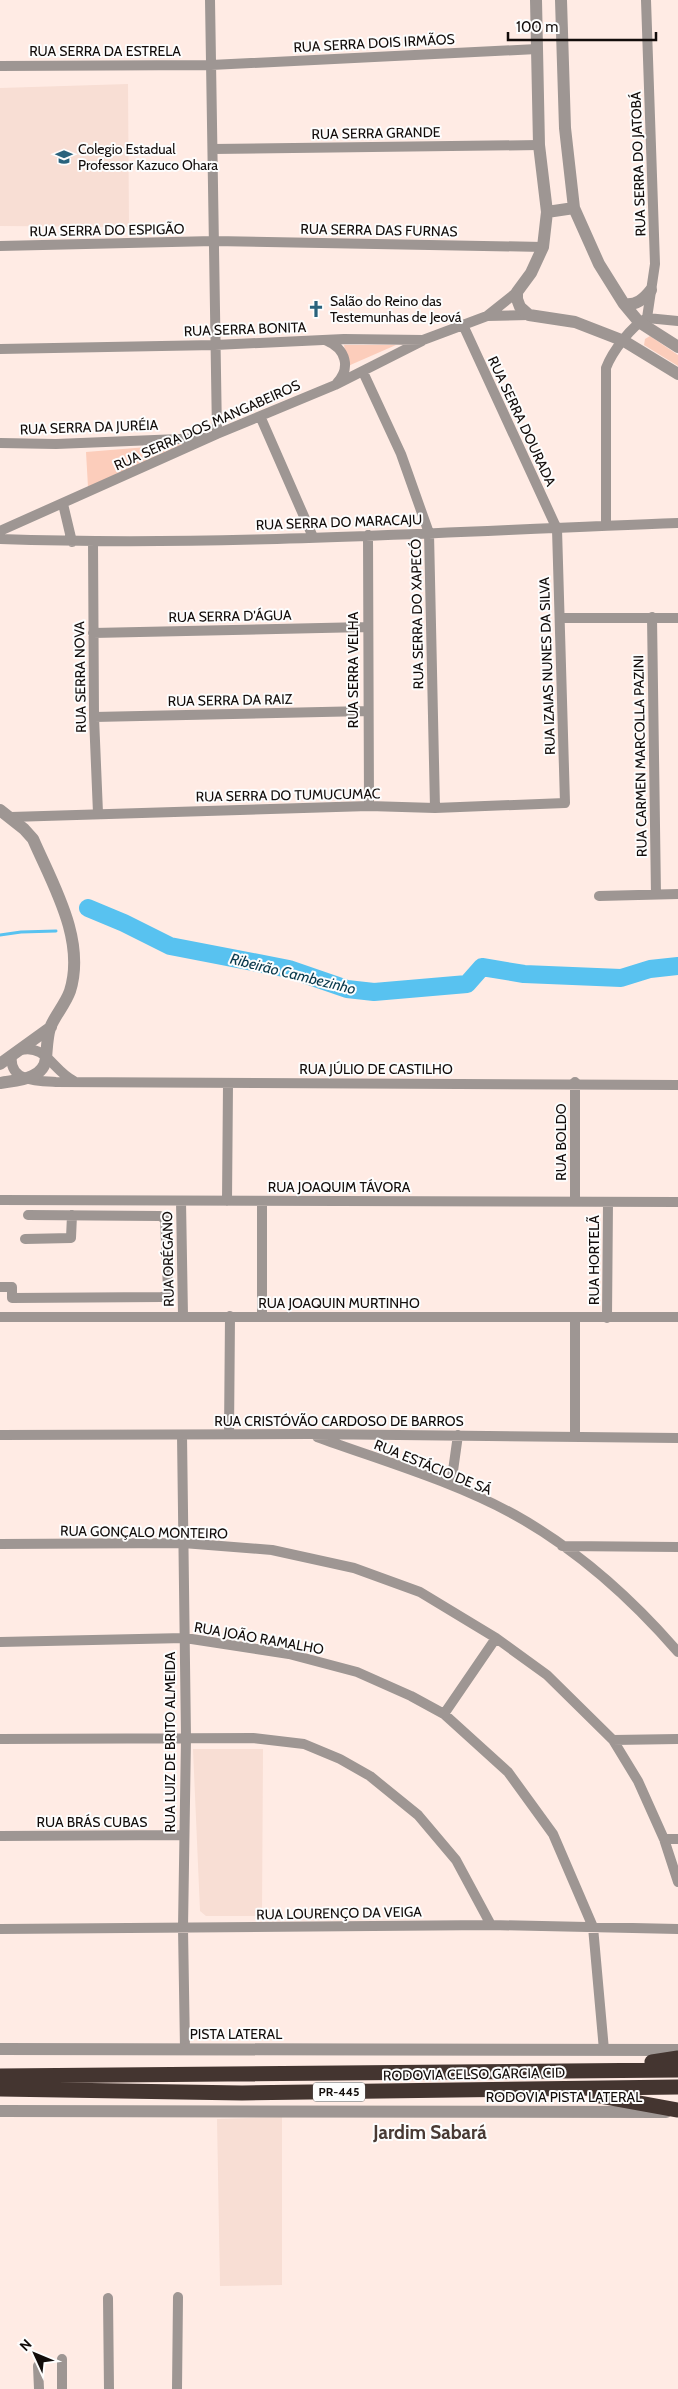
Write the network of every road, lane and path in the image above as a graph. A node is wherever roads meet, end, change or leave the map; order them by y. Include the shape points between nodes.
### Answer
1 (210, 0) edge
2 (536, 0) edge
3 (561, 0) edge
4 (646, 0) edge
5 (537, 49) junction
6 (211, 65) junction
7 (0, 66) edge
8 (539, 145) junction
9 (213, 150) junction
10 (574, 208) junction
11 (547, 212) junction
12 (214, 241) junction
13 (0, 246) edge
14 (543, 247) junction
15 (651, 290) junction
16 (517, 292) junction
17 (624, 304) junction
18 (528, 315) junction
19 (488, 316) junction
20 (643, 320) junction
21 (678, 321) edge
22 (463, 326) junction
23 (326, 340) junction
24 (423, 340) junction
25 (624, 341) junction
26 (215, 344) junction
27 (678, 347) edge
28 (0, 349) edge
29 (363, 372) junction
30 (678, 374) edge
31 (335, 385) junction
32 (260, 416) junction
33 (213, 436) junction
34 (0, 443) edge
35 (62, 504) junction
36 (678, 523) edge
37 (606, 526) junction
38 (557, 529) junction
39 (0, 530) edge
40 (429, 533) junction
41 (368, 535) junction
42 (313, 537) junction
43 (0, 540) edge
44 (94, 541) junction
45 (72, 542) junction
46 (652, 617) junction
47 (560, 618) junction
48 (678, 618) edge
49 (366, 627) junction
50 (94, 633) junction
51 (367, 711) junction
52 (94, 718) junction
53 (565, 803) joint
54 (369, 806) junction
55 (435, 808) junction
56 (98, 813) junction
57 (5, 814) edge
58 (678, 894) edge
59 (656, 895) junction
60 (599, 896) dead end
61 (51, 1027) junction
62 (15, 1052) junction
63 (46, 1057) junction
64 (0, 1064) edge
65 (27, 1078) junction
66 (74, 1081) junction
67 (575, 1082) junction
68 (0, 1083) edge
69 (228, 1084) junction
70 (678, 1085) edge
71 (0, 1200) edge
72 (181, 1201) junction
73 (227, 1201) junction
74 (262, 1201) junction
75 (575, 1201) junction
76 (608, 1202) junction
77 (678, 1202) edge
78 (28, 1215) dead end
79 (72, 1215) junction
80 (25, 1239) dead end
81 (168, 1263) junction
82 (182, 1263) junction
83 (0, 1287) edge
84 (183, 1316) junction
85 (230, 1316) junction
86 (262, 1316) junction
87 (0, 1317) edge
88 (678, 1317) edge
89 (575, 1318) junction
90 (607, 1318) junction
91 (229, 1434) junction
92 (309, 1434) junction
93 (0, 1435) edge
94 (182, 1435) junction
95 (458, 1435) junction
96 (575, 1437) junction
97 (678, 1438) edge
98 (451, 1485) junction
99 (184, 1543) junction
100 (0, 1544) edge
101 (562, 1546) junction
102 (678, 1547) edge
103 (185, 1638) junction
104 (496, 1638) junction
105 (0, 1642) edge
106 (678, 1652) edge
107 (444, 1714) junction
108 (186, 1738) junction
109 (0, 1739) edge
110 (678, 1739) edge
111 (613, 1740) junction
112 (184, 1835) junction
113 (0, 1836) edge
114 (678, 1838) edge
115 (664, 1839) junction
116 (678, 1882) edge
117 (491, 1924) junction
118 (184, 1928) junction
119 (593, 1928) junction
120 (0, 1929) edge
121 (678, 1929) edge
122 (0, 2049) edge
123 (185, 2049) junction
124 (604, 2050) junction
125 (678, 2050) edge
126 (678, 2058) edge
127 (611, 2069) junction
128 (678, 2070) edge
129 (0, 2076) edge
130 (678, 2087) edge
131 (0, 2089) edge
132 (562, 2089) junction
133 (0, 2111) edge
134 (678, 2111) edge
135 (178, 2297) dead end
136 (108, 2298) dead end
137 (62, 2359) dead end
138 (38, 2366) dead end
139 (39, 2389) edge
140 (62, 2389) edge
141 (109, 2389) edge
142 (177, 2389) edge

1 - 6 street
2 - 5 street
3 - 10 street via 565,128
4 - 15 street, RUA SERRA DO JATOBÁ via 655,264
5 - 6 street, RUA SERRA DOIS IRMÃOS
5 - 8 street
6 - 7 street, RUA SERRA DA ESTRELA
6 - 9 street
8 - 9 street, RUA SERRA GRANDE
8 - 11 street
9 - 12 street
10 - 11 street
10 - 17 street via 599,264
11 - 14 street
12 - 13 street, RUA SERRA DO ESPIGÃO
12 - 14 street, RUA SERRA DAS FURNAS
12 - 26 street
14 - 16 street via 531,273
15 - 17 street via 631,306
15 - 20 street, RUA SERRA DO JATOBÁ
16 - 18 street via 520,307
16 - 19 street
17 - 20 street
18 - 19 street
18 - 25 street via 575,322
19 - 22 street, RUA SERRA BONITA
20 - 21 street
20 - 25 street
20 - 27 street
22 - 24 street, RUA SERRA BONITA
22 - 38 street, RUA SERRA DOURADA
23 - 24 street, RUA SERRA BONITA
23 - 26 street, RUA SERRA BONITA
23 - 31 street via 336,344 344,356 344,373
24 - 29 street, RUA SERRA DOS MANGABEIROS
25 - 30 street
25 - 37 street via 611,355 606,368
26 - 28 street, RUA SERRA BONITA
26 - 33 street
29 - 31 street, RUA SERRA DOS MANGABEIROS
29 - 40 street, RUA SERRA DO XAPECÓ via 401,454
31 - 32 street, RUA SERRA DOS MANGABEIROS
32 - 33 street, RUA SERRA DOS MANGABEIROS
32 - 42 street
33 - 34 street, RUA SERRA DA JURÉIA via 56,444
33 - 35 street, RUA SERRA DOS MANGABEIROS
35 - 39 street, RUA SERRA DOS MANGABEIROS
35 - 45 street
36 - 37 street, RUA SERRA DO MARACAJU
37 - 38 street, RUA SERRA DO MARACAJU
38 - 40 street, RUA SERRA DO MARACAJU
38 - 47 street, RUA IZAIAS NUNES DA SILVA
40 - 41 street, RUA SERRA DO MARACAJU
40 - 55 street, RUA SERRA DO XAPECÓ
41 - 42 street, RUA SERRA DO MARACAJU
41 - 49 street, RUA SERRA VELHA
42 - 44 street, RUA SERRA DO MARACAJU
43 - 45 street, RUA SERRA DO MARACAJU
44 - 45 street, RUA SERRA DO MARACAJU
44 - 50 street, RUA SERRA NOVA
46 - 47 street
46 - 48 street
46 - 59 street, RUA CARMEN MARCOLLA PAZINI
47 - 53 street, RUA IZAIAS NUNES DA SILVA
49 - 50 street, RUA SERRA D'ÁGUA
49 - 51 street, RUA SERRA VELHA
50 - 52 street, RUA SERRA NOVA
51 - 52 street, RUA SERRA DA RAIZ
51 - 54 street, RUA SERRA VELHA
52 - 56 street, RUA SERRA NOVA
53 - 55 street, RUA SERRA DO TUMUCUMAC
54 - 55 street, RUA SERRA DO TUMUCUMAC
54 - 56 street, RUA SERRA DO TUMUCUMAC
56 - 57 street, RUA SERRA DO TUMUCUMAC
57 - 61 street via 33,839 60,904 74,950 70,992
58 - 59 street
59 - 60 street
61 - 62 street
61 - 63 street
62 - 63 street via 32,1048
62 - 64 street
62 - 65 street via 11,1063 13,1071
63 - 65 street via 38,1073
63 - 66 street via 57,1070
65 - 66 street, RUA JÚLIO DE CASTILHO
65 - 68 street
66 - 69 street, RUA JÚLIO DE CASTILHO
67 - 69 street, RUA JÚLIO DE CASTILHO
67 - 70 street, RUA JÚLIO DE CASTILHO
67 - 75 street, RUA BOLDO
69 - 73 street
71 - 72 street, RUA JOAQUIM TÁVORA
72 - 73 street, RUA JOAQUIM TÁVORA
72 - 82 street, RUA ORÉGANO
73 - 74 street, RUA JOAQUIM TÁVORA
74 - 75 street, RUA JOAQUIM TÁVORA
74 - 86 street
75 - 76 street, RUA JOAQUIM TÁVORA
76 - 77 street, RUA JOAQUIM TÁVORA
76 - 90 street, RUA HORTELÃ
78 - 79 street
79 - 80 street via 71,1238
79 - 81 street via 160,1216 167,1226
81 - 82 street
81 - 83 street via 168,1289 162,1297 12,1298 12,1287
82 - 84 street, RUA ORÉGANO
84 - 85 street, RUA JOAQUIN MURTINHO
84 - 87 street, RUA JOAQUIN MURTINHO
85 - 86 street, RUA JOAQUIN MURTINHO
85 - 91 street
86 - 89 street, RUA JOAQUIN MURTINHO
88 - 90 street, RUA JOAQUIN MURTINHO
89 - 90 street, RUA JOAQUIN MURTINHO
89 - 96 street
91 - 92 street, RUA CRISTÓVÃO CARDOSO DE BARROS
91 - 94 street, RUA CRISTÓVÃO CARDOSO DE BARROS
92 - 95 street, RUA CRISTÓVÃO CARDOSO DE BARROS
92 - 98 street, RUA ESTÁCIO DE SÁ
93 - 94 street, RUA CRISTÓVÃO CARDOSO DE BARROS
94 - 99 street, RUA LUIZ DE BRITO ALMEIDA
95 - 96 street, RUA CRISTÓVÃO CARDOSO DE BARROS
95 - 98 street
96 - 97 street, RUA CRISTÓVÃO CARDOSO DE BARROS
98 - 101 street, RUA ESTÁCIO DE SÁ via 515,1515
99 - 100 street, RUA GONÇALO MONTEIRO
99 - 103 street, RUA LUIZ DE BRITO ALMEIDA
99 - 104 street, RUA GONÇALO MONTEIRO via 272,1550 354,1568 420,1592
101 - 102 street
101 - 106 street, RUA ESTÁCIO DE SÁ via 612,1586
103 - 105 street, RUA JOÃO RAMALHO
103 - 107 street, RUA JOÃO RAMALHO via 289,1654 357,1672
103 - 108 street, RUA LUIZ DE BRITO ALMEIDA
104 - 107 street
104 - 111 street, RUA GONÇALO MONTEIRO via 547,1675
107 - 119 street, RUA JOÃO RAMALHO via 508,1772 553,1834
108 - 109 street
108 - 112 street, RUA LUIZ DE BRITO ALMEIDA
108 - 117 street via 253,1738 304,1744 370,1776 418,1815 456,1860
110 - 111 street
111 - 115 street, RUA GONÇALO MONTEIRO via 638,1780
112 - 113 street, RUA BRÁS CUBAS
112 - 118 street, RUA LUIZ DE BRITO ALMEIDA
114 - 115 street
115 - 116 street, RUA GONÇALO MONTEIRO
117 - 118 street, RUA LOURENÇO DA VEIGA
117 - 119 street, RUA LOURENÇO DA VEIGA
118 - 120 street, RUA LOURENÇO DA VEIGA
118 - 123 street, RUA LUIZ DE BRITO ALMEIDA
119 - 121 street, RUA LOURENÇO DA VEIGA
119 - 124 street, RUA JOÃO RAMALHO
122 - 123 street, PISTA LATERAL
123 - 124 street, PISTA LATERAL
124 - 125 street
126 - 127 highway
127 - 128 highway, RODOVIA CELSO GARCIA CID / PR-445
127 - 129 highway, RODOVIA CELSO GARCIA CID / PR-445
130 - 132 highway, RODOVIA CELSO GARCIA CID / PR-445
131 - 132 highway, RODOVIA CELSO GARCIA CID / PR-445 via 242,2093
132 - 134 highway
133 - 134 street, RODOVIA PISTA LATERAL / PR-445
135 - 142 street
136 - 141 street
137 - 140 street
138 - 139 street

